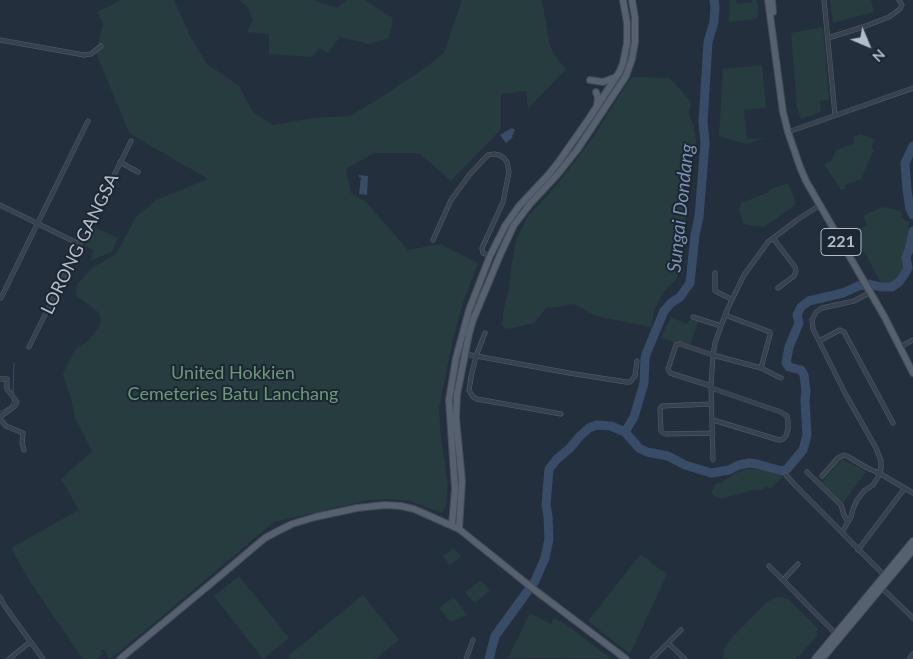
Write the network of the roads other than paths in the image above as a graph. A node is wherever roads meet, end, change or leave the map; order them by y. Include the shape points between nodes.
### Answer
1 (624, 0) edge
2 (632, 0) edge
3 (768, 0) edge
4 (772, 0) edge
5 (824, 0) edge
6 (899, 0) edge
7 (828, 38) junction
8 (0, 40) edge
9 (101, 46) dead end
10 (774, 46) junction
11 (626, 76) junction
12 (616, 77) junction
13 (590, 80) dead end
14 (913, 88) edge
15 (596, 92) dead end
16 (605, 96) junction
17 (596, 107) junction
18 (835, 115) junction
19 (88, 121) dead end
20 (593, 126) junction
21 (788, 132) junction
22 (131, 141) dead end
23 (120, 162) junction
24 (138, 172) dead end
25 (0, 205) edge
26 (820, 205) junction
27 (37, 223) junction
28 (509, 234) junction
29 (773, 238) junction
30 (433, 240) dead end
31 (79, 244) junction
32 (490, 256) junction
33 (715, 273) dead end
34 (778, 288) dead end
35 (486, 289) junction
36 (870, 291) junction
37 (1, 298) edge
38 (732, 299) junction
39 (725, 315) junction
40 (694, 317) dead end
41 (720, 326) junction
42 (485, 333) dead end
43 (913, 340) edge
44 (819, 341) junction
45 (28, 347) dead end
46 (900, 347) junction
47 (465, 354) junction
48 (713, 355) junction
49 (476, 356) junction
50 (637, 361) dead end
51 (761, 368) junction
52 (913, 373) edge
53 (781, 378) dead end
54 (0, 379) edge
55 (711, 387) junction
56 (712, 404) junction
57 (561, 414) dead end
58 (0, 418) edge
59 (713, 420) junction
60 (892, 423) dead end
61 (713, 433) junction
62 (24, 450) dead end
63 (713, 460) dead end
64 (807, 472) dead end
65 (879, 473) junction
66 (786, 475) dead end
67 (822, 476) dead end
68 (904, 488) junction
69 (913, 493) edge
70 (454, 498) junction
71 (433, 517) junction
72 (848, 522) junction
73 (452, 525) junction
74 (459, 528) junction
75 (842, 532) junction
76 (913, 541) edge
77 (858, 550) junction
78 (913, 550) edge
79 (798, 564) dead end
80 (769, 566) dead end
81 (885, 576) junction
82 (782, 580) junction
83 (882, 588) junction
84 (0, 597) edge
85 (4, 605) junction
86 (0, 609) edge
87 (913, 618) edge
88 (681, 630) dead end
89 (836, 634) junction
90 (473, 640) dead end
91 (30, 642) junction
92 (668, 643) junction
93 (10, 659) edge
94 (42, 659) edge
95 (120, 659) edge
96 (466, 659) edge
97 (626, 659) edge
98 (652, 659) edge
99 (685, 659) edge
100 (815, 659) edge
101 (822, 659) edge

1 - 12 main road via 627,43
2 - 11 main road via 635,42
3 - 10 main road, 221
4 - 10 main road, 221
5 - 7 street
6 - 7 street via 900,9 889,17
7 - 18 street
8 - 9 street via 84,55
10 - 21 main road, 221
11 - 16 main road via 610,95
11 - 20 main road
12 - 13 main road via 603,82
12 - 16 main road
14 - 18 street
15 - 17 main road
16 - 17 main road
16 - 20 main road via 606,102
17 - 32 main road via 549,174 511,216
18 - 21 street
19 - 27 street
20 - 28 main road
21 - 26 main road, 221 via 803,174
22 - 23 street, LORONG GANGSA
23 - 24 street
23 - 31 street, LORONG GANGSA
25 - 27 street
26 - 29 street
26 - 36 main road, 221
27 - 31 street
27 - 37 street
28 - 32 main road via 496,253
28 - 35 main road
29 - 34 street via 796,271
29 - 38 street via 752,263
30 - 32 street via 451,200 477,166 488,155 494,154 504,158 509,172 503,202 482,248 483,253
31 - 45 street, LORONG GANGSA
32 - 35 main road via 493,262
32 - 70 main road via 469,310 448,400
33 - 38 street via 715,292
35 - 47 main road via 473,320
36 - 44 street via 854,300 816,312 812,324
36 - 46 main road, 221
38 - 39 street
39 - 41 street
39 - 51 street via 770,332
40 - 41 street
41 - 48 street
42 - 49 street
43 - 46 street
44 - 60 street via 843,330
44 - 65 street via 876,448 881,461
46 - 52 main road, 221
47 - 49 street
47 - 74 main road via 456,418 462,481
48 - 51 street
48 - 55 street
48 - 55 street via 678,344 674,346 668,369 672,374
49 - 50 street via 626,382 635,376
49 - 57 street via 469,390 473,397
51 - 53 street
54 - 58 street via 7,378 7,387 17,402
55 - 56 street
55 - 59 street via 785,414 788,429 784,438 776,440
56 - 59 street
56 - 61 street via 662,406 660,409 663,433
58 - 62 street via 6,426 23,433
59 - 61 street
61 - 63 street
64 - 72 street via 841,504
65 - 67 street via 844,455
65 - 68 street
65 - 72 street via 873,485 857,500
66 - 75 street
68 - 69 street
68 - 77 street
70 - 71 main road via 447,515
70 - 73 main road
71 - 73 main road
71 - 95 main road via 400,506 369,506 303,520 278,530
72 - 75 street
73 - 74 main road
74 - 97 main road
75 - 77 street
76 - 81 main road
77 - 81 street
78 - 83 main road
79 - 82 street
80 - 82 street
81 - 89 main road
82 - 89 street
83 - 87 street
83 - 101 main road
84 - 85 street
85 - 86 street
85 - 91 street
88 - 92 street
89 - 100 main road
90 - 96 street
91 - 93 street
91 - 94 street
92 - 98 street
92 - 99 street

